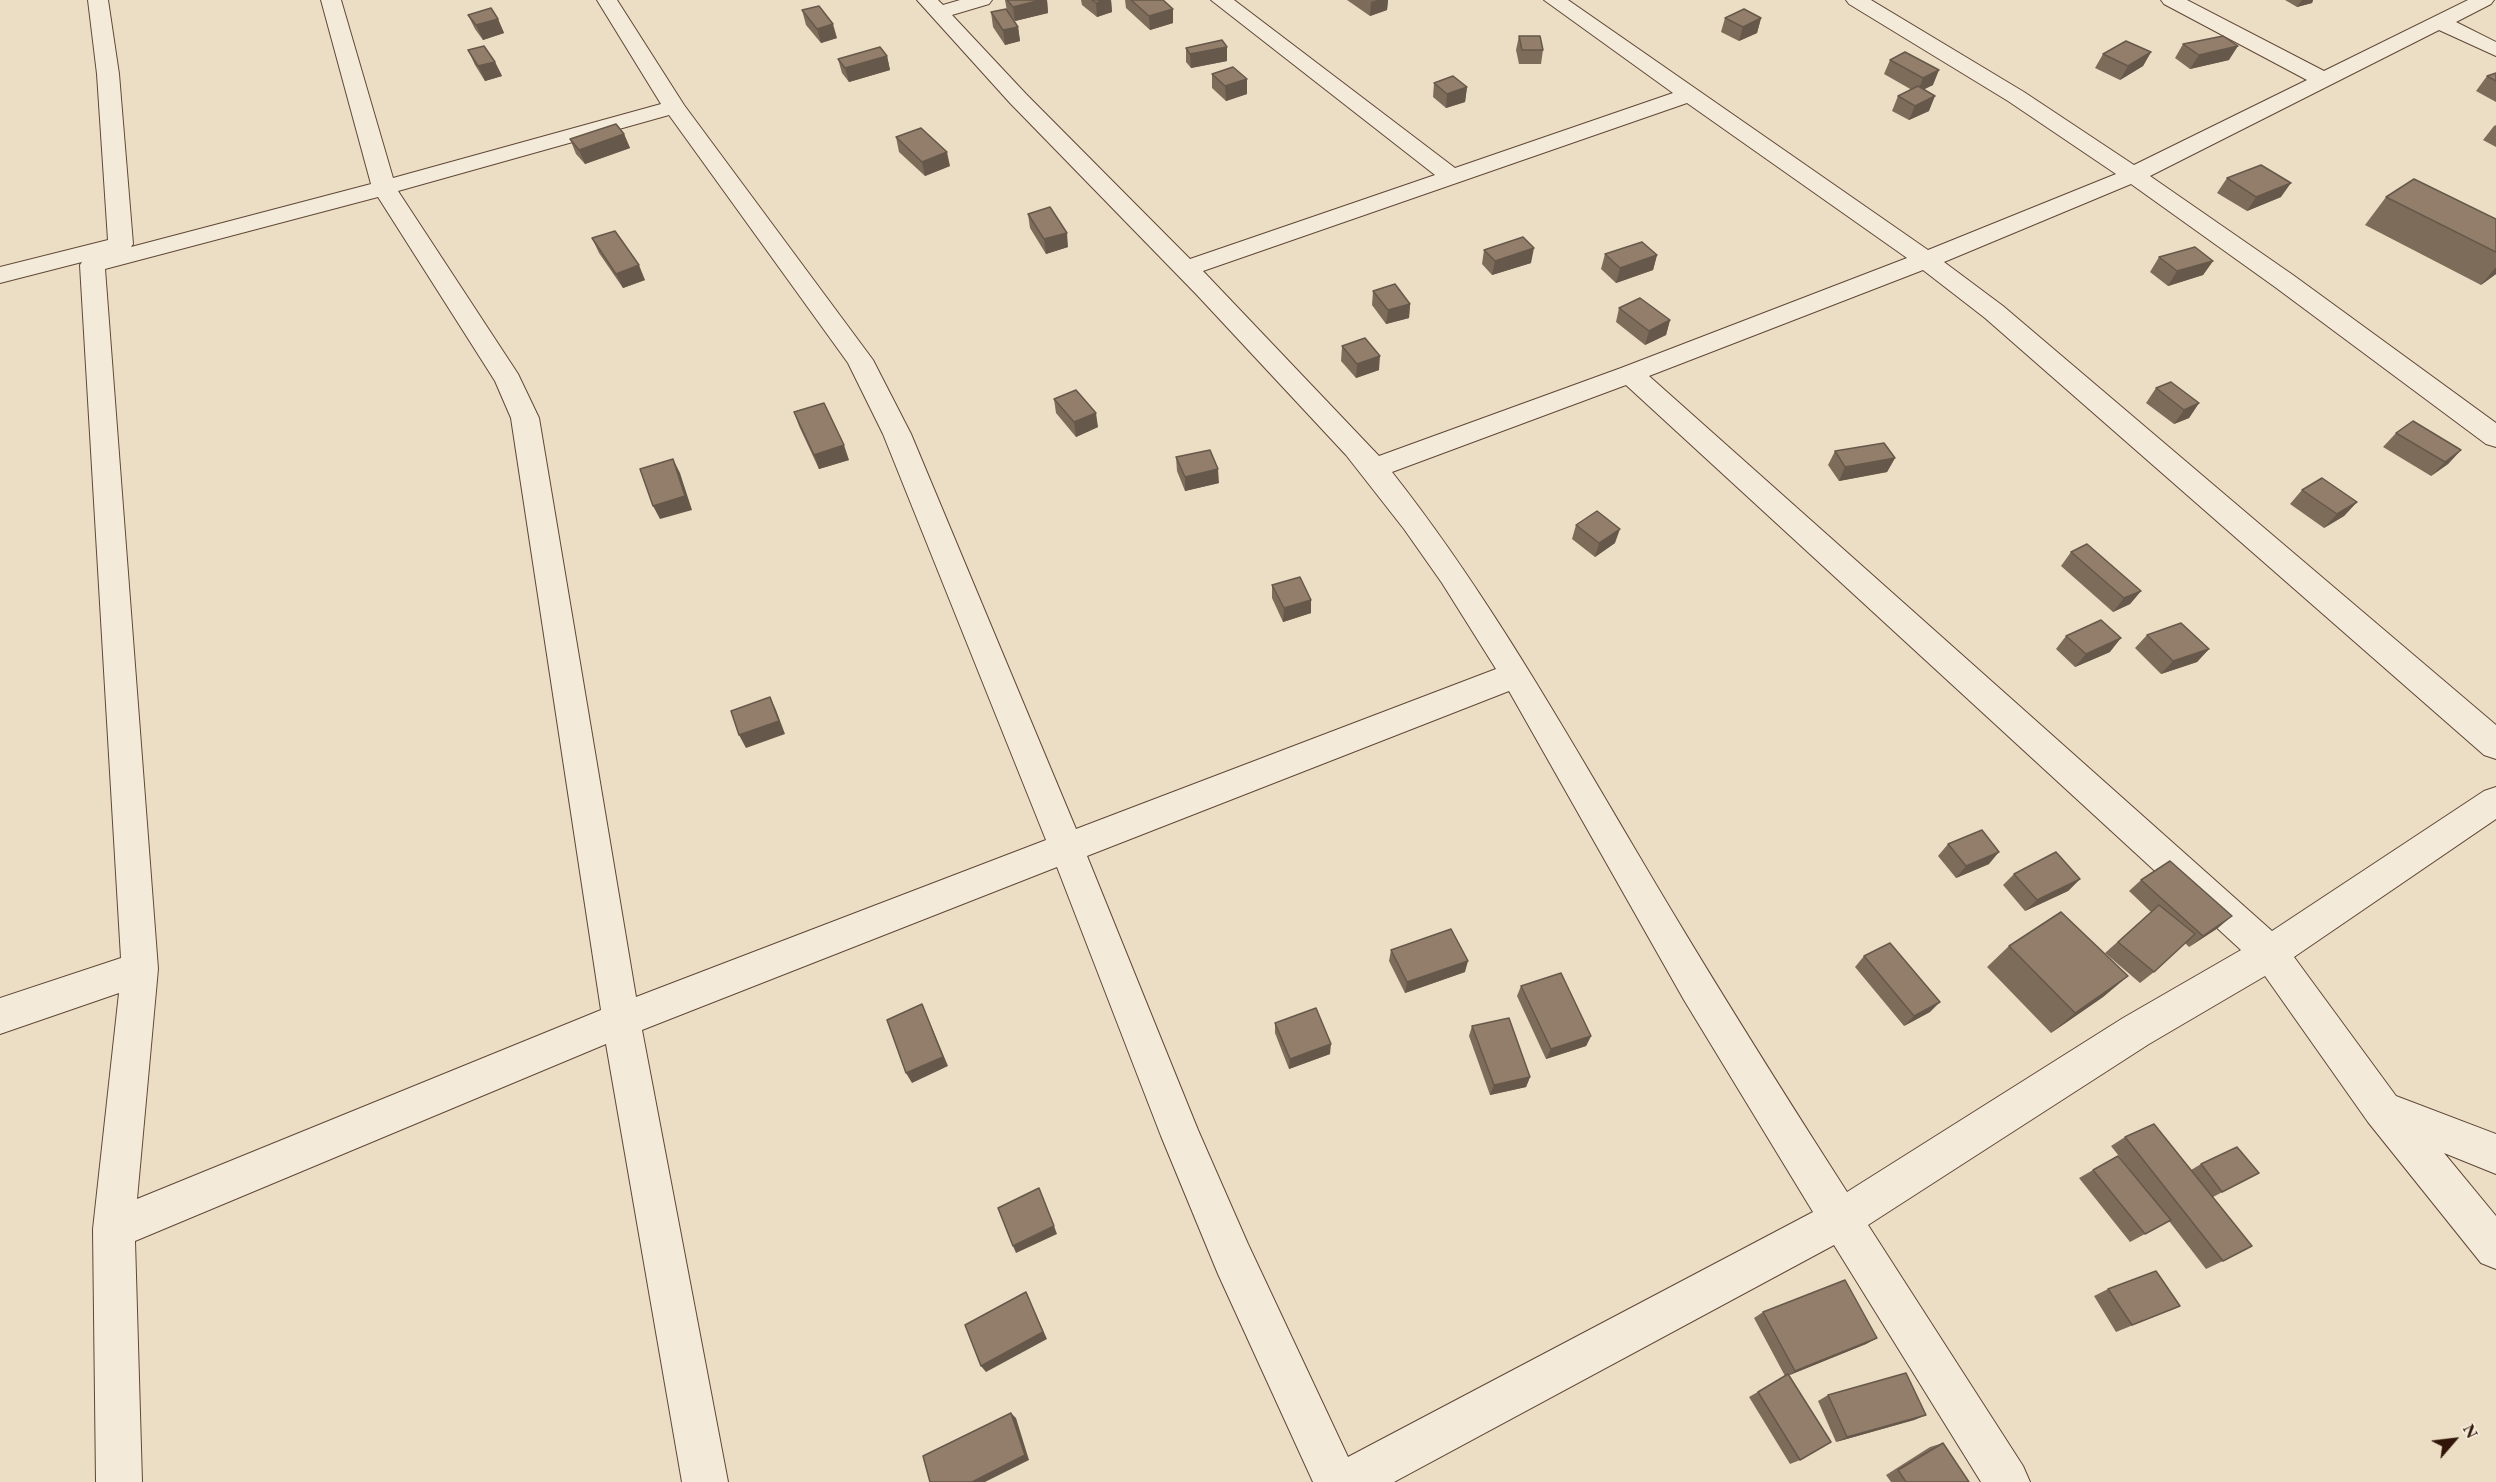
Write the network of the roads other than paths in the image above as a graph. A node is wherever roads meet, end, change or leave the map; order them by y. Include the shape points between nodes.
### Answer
1 (98, 0) edge
2 (331, 0) edge
3 (607, 0) edge
4 (982, 0) edge
5 (1221, 0) edge
6 (1556, 0) edge
7 (1856, 0) edge
8 (2171, 0) edge
9 (2482, 0) edge
10 (932, 6) edge
11 (2439, 22) junction
12 (2496, 50) edge
13 (2322, 79) junction
14 (1690, 95) junction
15 (674, 107) junction
16 (2133, 175) junction
17 (1452, 177) junction
18 (384, 188) junction
19 (121, 244) junction
20 (1926, 260) junction
21 (92, 265) junction
22 (1188, 268) junction
23 (0, 275) edge
24 (1630, 374) junction
25 (2496, 437) edge
26 (1374, 468) junction
27 (1515, 675) junction
28 (2496, 745) edge
29 (2496, 801) edge
30 (1066, 847) junction
31 (2270, 953) junction
32 (140, 969) junction
33 (0, 1016) edge
34 (621, 1020) junction
35 (2382, 1109) junction
36 (2496, 1154) edge
37 (1841, 1219) junction
38 (114, 1229) junction
39 (2496, 1248) edge
40 (119, 1482) edge
41 (705, 1482) edge
42 (1336, 1482) edge
43 (1348, 1482) edge
44 (2007, 1482) edge

1 - 19 street via 108,74
2 - 18 street
3 - 15 street
4 - 10 street
5 - 17 street
6 - 14 street
7 - 16 street via 2014,95
8 - 13 street
9 - 11 street
10 - 22 street
11 - 12 street
11 - 13 street
13 - 16 street
14 - 17 street
14 - 20 street
15 - 18 street
15 - 30 street via 860,360 897,434
16 - 20 street
16 - 25 street
17 - 22 street
18 - 21 street
18 - 34 street via 508,380 525,418
19 - 21 street
19 - 23 street
20 - 24 street
20 - 28 street via 1995,312
21 - 32 street
22 - 26 street
24 - 26 street
24 - 31 street
26 - 27 street via 1444,562
27 - 30 street
27 - 37 street via 1658,921
29 - 31 street
30 - 34 street
30 - 42 street via 1233,1259
31 - 35 street
31 - 37 street via 2136,1031
32 - 33 street
32 - 38 street
34 - 38 street
34 - 41 street
35 - 36 street
35 - 39 street
37 - 43 street
37 - 44 street
38 - 40 street

